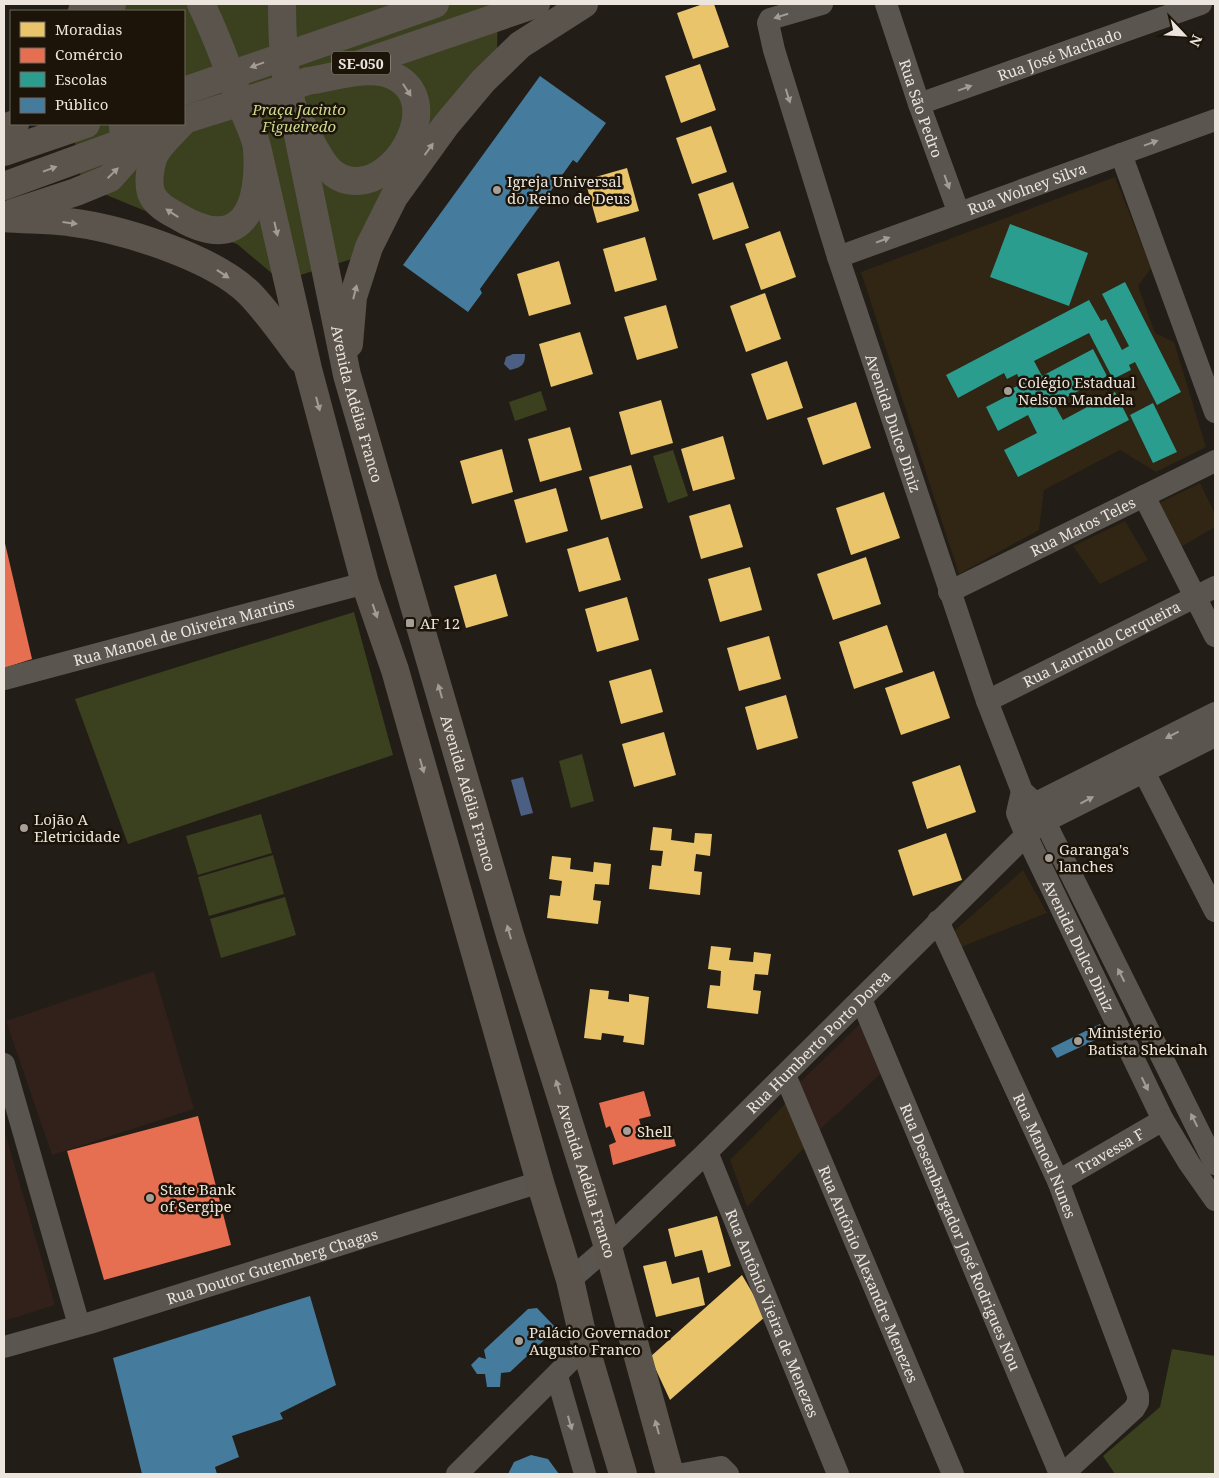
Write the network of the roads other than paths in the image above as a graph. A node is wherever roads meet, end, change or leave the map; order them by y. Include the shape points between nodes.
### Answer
1 (188, 4) edge
2 (270, 4) edge
3 (282, 4) edge
4 (389, 4) edge
5 (416, 4) edge
6 (435, 4) edge
7 (536, 4) edge
8 (583, 4) edge
9 (822, 4) edge
10 (886, 4) edge
11 (1201, 4) edge
12 (206, 14) edge
13 (282, 33) junction
14 (333, 38) junction
15 (314, 80) junction
16 (212, 82) junction
17 (185, 84) edge
18 (185, 91) edge
19 (919, 104) junction
20 (292, 106) junction
21 (1215, 120) edge
22 (185, 121) edge
23 (83, 125) edge
24 (120, 125) edge
25 (173, 125) edge
26 (179, 125) edge
27 (257, 147) junction
28 (4, 152) edge
29 (1121, 154) junction
30 (4, 186) edge
31 (958, 211) junction
32 (4, 217) edge
33 (838, 257) junction
34 (308, 369) junction
35 (347, 375) junction
36 (1215, 412) edge
37 (1215, 461) edge
38 (1144, 496) junction
39 (365, 582) junction
40 (949, 592) junction
41 (1206, 592) edge
42 (1215, 636) edge
43 (4, 679) edge
44 (987, 702) junction
45 (1215, 712) edge
46 (1215, 736) edge
47 (1143, 770) junction
48 (1030, 808) junction
49 (1026, 835) junction
50 (1215, 911) edge
51 (938, 921) junction
52 (862, 999) junction
53 (4, 1064) edge
54 (785, 1075) junction
55 (1162, 1120) junction
56 (706, 1152) junction
57 (1213, 1158) edge
58 (1189, 1163) junction
59 (1058, 1181) junction
60 (540, 1182) junction
61 (1215, 1200) edge
62 (608, 1247) junction
63 (570, 1280) junction
64 (79, 1325) junction
65 (585, 1346) junction
66 (4, 1347) edge
67 (556, 1376) junction
68 (457, 1474) edge
69 (585, 1474) edge
70 (623, 1474) edge
71 (670, 1474) edge
72 (683, 1474) edge
73 (728, 1474) edge
74 (838, 1474) edge
75 (953, 1474) edge
76 (1061, 1474) edge

1 - 12 main road
2 - 13 main road
3 - 13 main road
4 - 14 main road
5 - 8 main road via 404,19 405,33 418,41 435,43 463,40
6 - 14 main road, SE-050
7 - 15 main road, SE-050
35 -> 8 main road via 353,297 369,247 394,197 446,125 483,81 520,45
9 -> 33 street, Avenida Dulce Diniz via 768,23
10 - 19 street, Rua São Pedro
19 -> 11 street, Rua José Machado
12 - 27 main road
13 - 20 main road, Avenida Adélia Franco
14 -> 16 main road, SE-050
15 -> 20 main road via 360,72 399,79 407,87 416,107 413,134 405,148 386,170 365,180 350,180 336,175 322,163
15 - 22 main road, SE-050
16 - 17 main road via 202,80
16 - 18 main road
19 -> 31 street, Rua São Pedro
20 - 35 main road, Avenida Adélia Franco
29 -> 21 street, Rua Wolney Silva
23 - 28 main road
32 -> 24 main road via 110,178 130,150
30 -> 25 main road
27 -> 26 main road via 256,186 248,212 236,226 217,230 187,223 157,203 150,182 153,157
27 -> 34 main road
29 - 31 street, Rua Wolney Silva
29 - 36 street
33 -> 31 street, Rua Wolney Silva
32 -> 34 main road via 85,225 196,258 249,293
33 - 40 street, Avenida Dulce Diniz
34 -> 39 main road
62 -> 35 main road, Avenida Adélia Franco via 510,935
37 - 38 street, Rua Matos Teles
38 - 40 street, Rua Matos Teles
38 - 41 street
39 - 43 street, Rua Manoel de Oliveira Martins
39 -> 60 main road via 395,670
40 - 44 street, Avenida Dulce Diniz
41 - 42 street
41 - 44 street, Rua Laurindo Cerqueira
44 - 48 street, Avenida Dulce Diniz
45 -> 48 street
46 - 47 street
48 -> 47 street
47 - 50 street
48 - 49 street, Rua Humberto Porto Dorea
57 -> 48 street, Avenida Dulce Diniz
49 - 51 street, Rua Humberto Porto Dorea
49 -> 55 street, Avenida Dulce Diniz
51 - 52 street, Rua Humberto Porto Dorea
51 - 59 street, Rua Manoel Nunes
52 - 54 street, Rua Humberto Porto Dorea
52 - 76 street, Rua Desembargador José Rodrigues Nou
53 - 64 street
54 - 56 street, Rua Humberto Porto Dorea
54 - 75 street, Rua Antônio Alexandre Menezes
55 - 58 street, Avenida Dulce Diniz
55 - 59 street, Travessa F
56 - 62 street, Rua Humberto Porto Dorea
56 - 74 street, Rua Antônio Vieira de Menezes
57 - 58 street
58 - 61 street, Avenida Dulce Diniz
59 - 76 street, Rua Manoel Nunes via 1138,1395 1134,1409
60 - 63 main road
60 - 64 street, Rua Doutor Gutemberg Chagas
62 - 63 street, Rua Humberto Porto Dorea
71 -> 62 main road, Avenida Adélia Franco
63 - 65 main road
64 - 66 street, Rua Doutor Gutemberg Chagas
65 - 67 street
65 - 70 main road
67 - 68 street
67 -> 69 street
72 - 73 street via 721,1467

